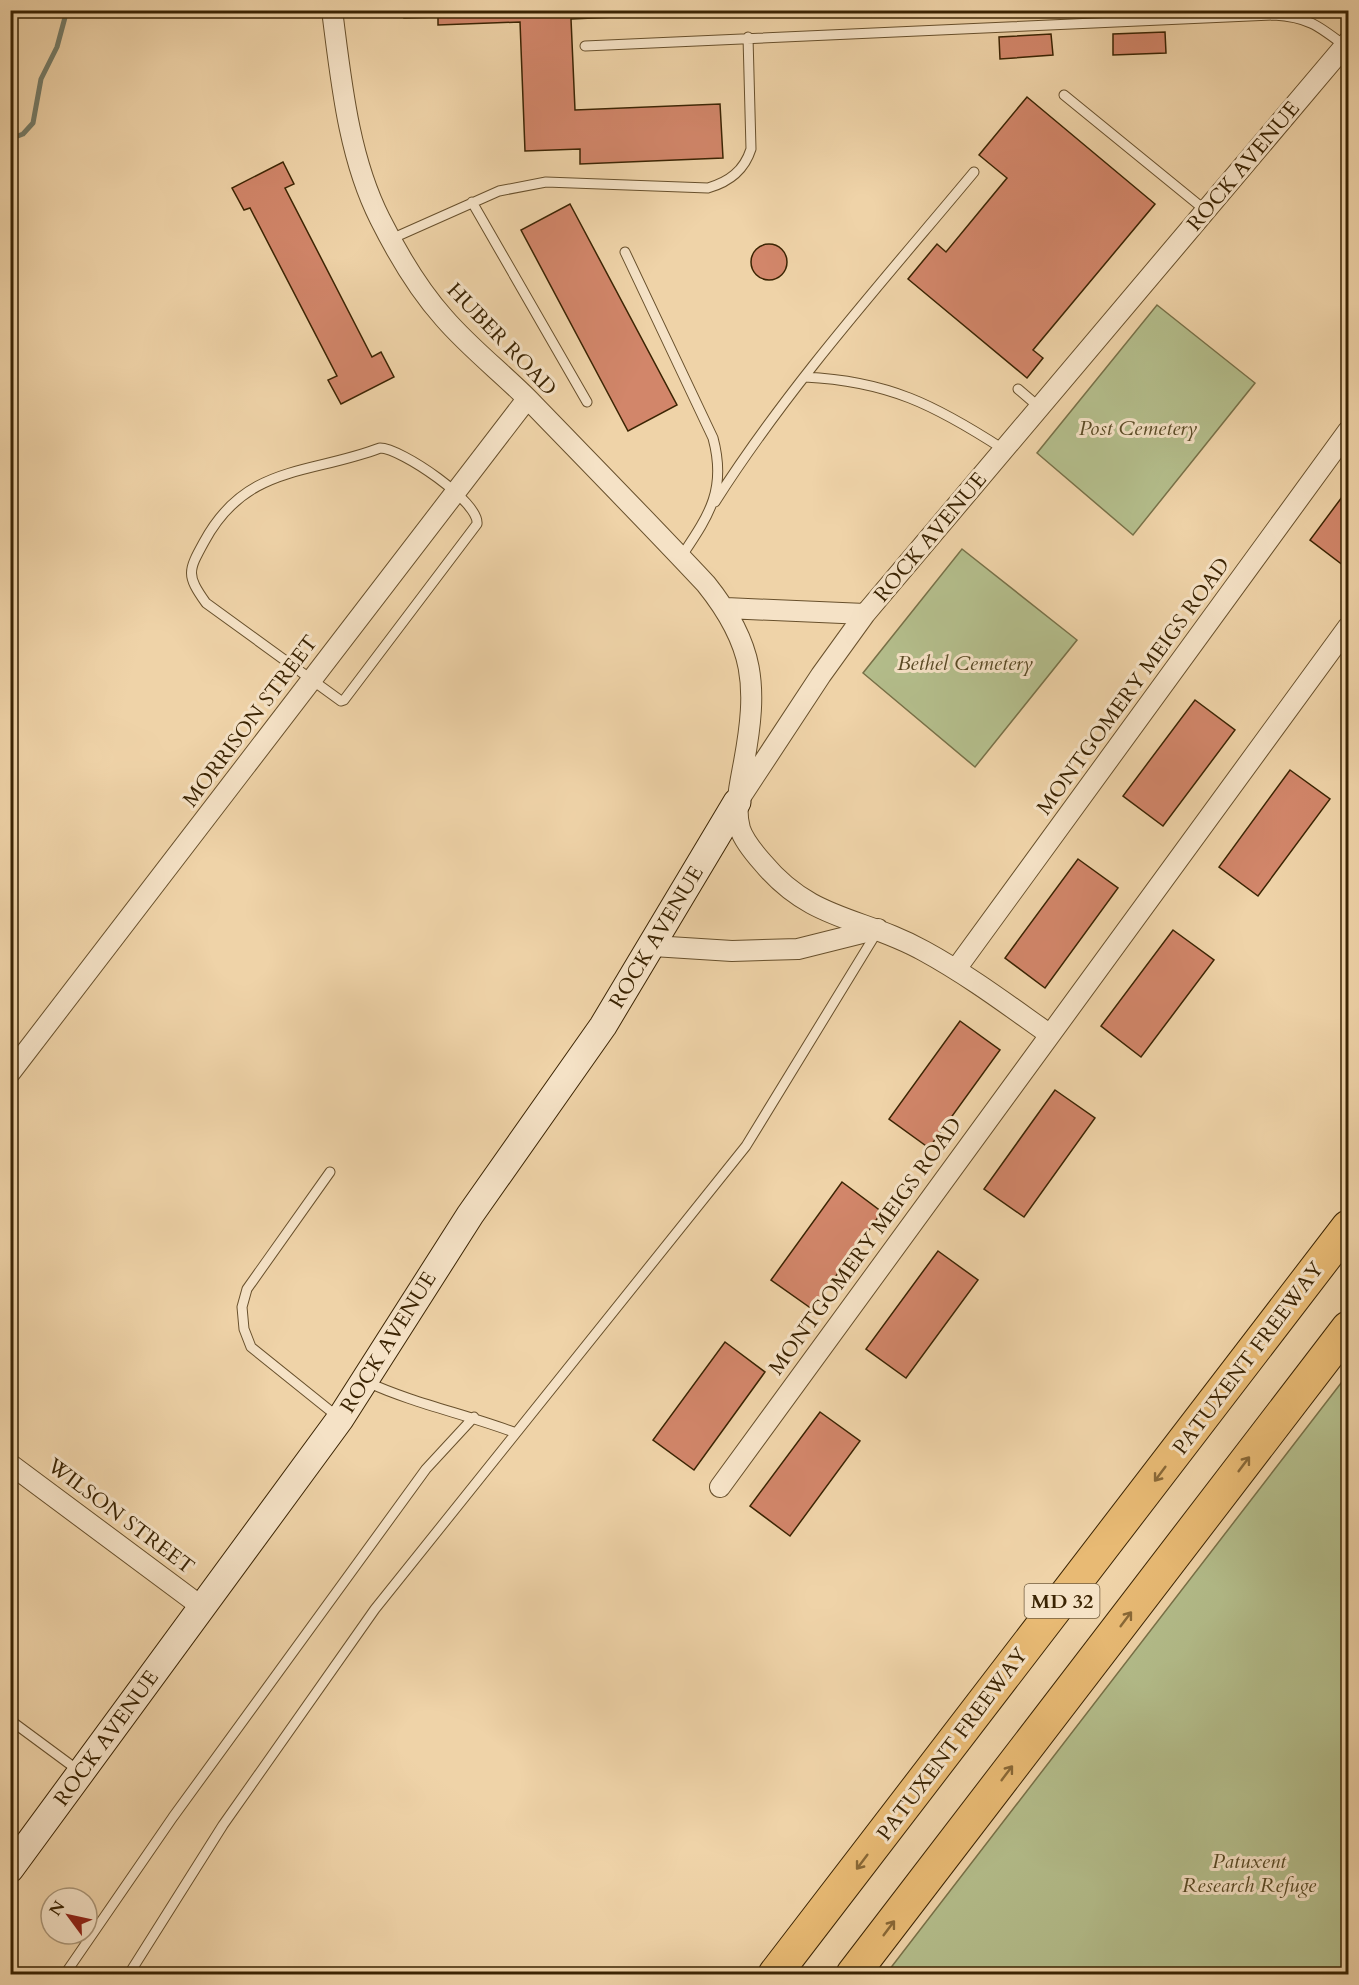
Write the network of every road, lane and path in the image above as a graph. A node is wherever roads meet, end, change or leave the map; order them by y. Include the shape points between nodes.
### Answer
1 (333, 12) edge
2 (748, 38) junction
3 (1347, 44) edge
4 (585, 46) dead end
5 (1064, 95) dead end
6 (974, 172) dead end
7 (472, 202) junction
8 (1205, 210) junction
9 (391, 239) junction
10 (625, 252) dead end
11 (805, 377) junction
12 (1018, 389) dead end
13 (527, 399) junction
14 (587, 402) dead end
15 (1039, 407) junction
16 (1348, 431) edge
17 (1003, 449) junction
18 (456, 492) junction
19 (715, 502) junction
20 (681, 557) junction
21 (726, 608) junction
22 (866, 614) junction
23 (1348, 627) edge
24 (311, 681) junction
25 (737, 802) junction
26 (878, 930) junction
27 (652, 946) junction
28 (956, 969) junction
29 (1049, 1034) junction
30 (10, 1072) edge
31 (330, 1172) dead end
32 (1348, 1227) edge
33 (1348, 1328) edge
34 (365, 1381) junction
35 (474, 1417) junction
36 (340, 1419) junction
37 (516, 1433) junction
38 (10, 1464) edge
39 (720, 1487) dead end
40 (202, 1607) junction
41 (10, 1720) edge
42 (81, 1773) junction
43 (10, 1869) edge
44 (65, 1974) edge
45 (129, 1974) edge
46 (776, 1974) edge
47 (853, 1974) edge

1 - 9 street, HUBER ROAD via 358,156 368,191
2 - 3 lane via 1274,15 1297,16 1313,22
2 - 4 lane
2 - 7 lane via 751,149 746,163 723,184 708,188 546,182 499,191
3 - 8 street, ROCK AVENUE
5 - 8 lane
6 - 11 lane
7 - 9 lane
7 - 14 lane
8 - 15 street, ROCK AVENUE
9 - 13 street, HUBER ROAD via 442,316
10 - 19 lane via 713,438 719,460
11 - 17 lane via 886,388 933,408
11 - 19 lane
12 - 15 lane
13 - 18 street, MORRISON STREET
13 - 20 street, HUBER ROAD
15 - 17 street, ROCK AVENUE
16 - 28 street, MONTGOMERY MEIGS ROAD
17 - 22 street, ROCK AVENUE
18 - 24 street, MORRISON STREET
18 - 24 lane via 474,511 477,524 399,629 344,700 336,699
18 - 24 lane via 401,453 380,448 257,484 225,511 190,567 192,583 206,603
19 - 20 lane
20 - 21 street, HUBER ROAD
21 - 22 street
21 - 25 street, HUBER ROAD via 741,636 752,682 750,729
22 - 25 street, ROCK AVENUE
23 - 29 street, MONTGOMERY MEIGS ROAD
24 - 30 street, MORRISON STREET
25 - 26 street via 741,830 774,877 803,901
25 - 27 street, ROCK AVENUE
26 - 27 street via 798,950
26 - 28 street
26 - 37 lane via 746,1146
27 - 34 street, ROCK AVENUE via 565,1083 470,1215
28 - 29 street
29 - 39 street, MONTGOMERY MEIGS ROAD
31 - 36 lane via 247,1289 242,1307 251,1347
32 -> 46 highway, PATUXENT FREEWAY / MD 32
47 -> 33 highway, MD 32
34 - 35 lane via 402,1398
34 - 36 street, ROCK AVENUE
35 - 37 lane
35 - 44 lane via 426,1469 173,1817
36 - 40 street, ROCK AVENUE
37 - 45 lane via 375,1609 223,1825
38 - 40 street, WILSON STREET
40 - 42 street, ROCK AVENUE
41 - 42 lane
42 - 43 street, ROCK AVENUE

